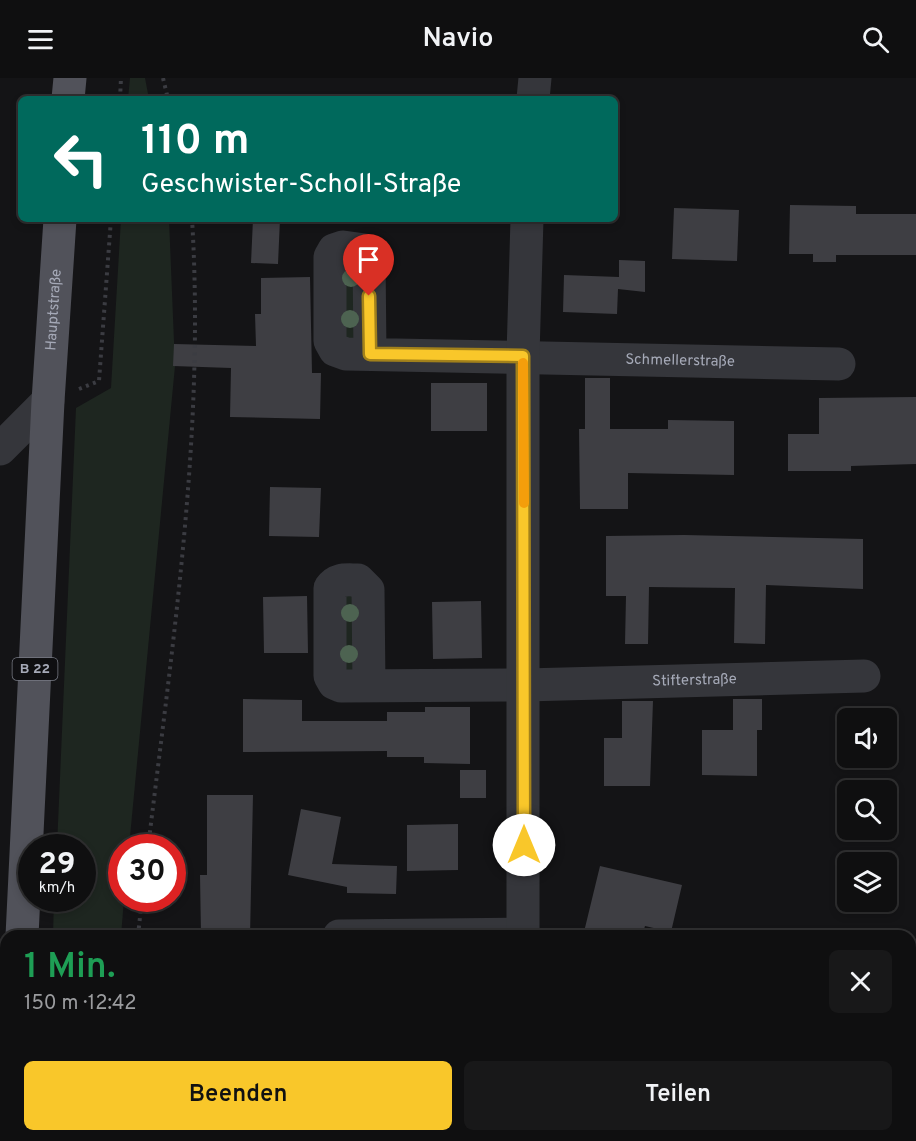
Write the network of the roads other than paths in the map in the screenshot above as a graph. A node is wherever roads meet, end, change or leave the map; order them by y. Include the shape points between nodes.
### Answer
1 (70, 78) edge
2 (535, 78) edge
3 (68, 96) edge
4 (533, 96) edge
5 (60, 222) edge
6 (527, 222) edge
7 (370, 354) dead end
8 (523, 356) junction
9 (839, 364) dead end
10 (48, 402) junction
11 (0, 449) edge
12 (864, 676) dead end
13 (525, 685) junction
14 (369, 686) dead end
15 (22, 930) edge
16 (523, 930) edge

1 - 3 main road
2 - 4 street
5 - 10 main road, Hauptstraße / B 22
6 - 8 street
7 - 8 street, Schmellerstraße
8 - 9 street, Schmellerstraße
8 - 13 street
10 - 11 street
10 - 15 main road, B 22
12 - 13 street, Stifterstraße
13 - 14 street, Stifterstraße
13 - 16 street

